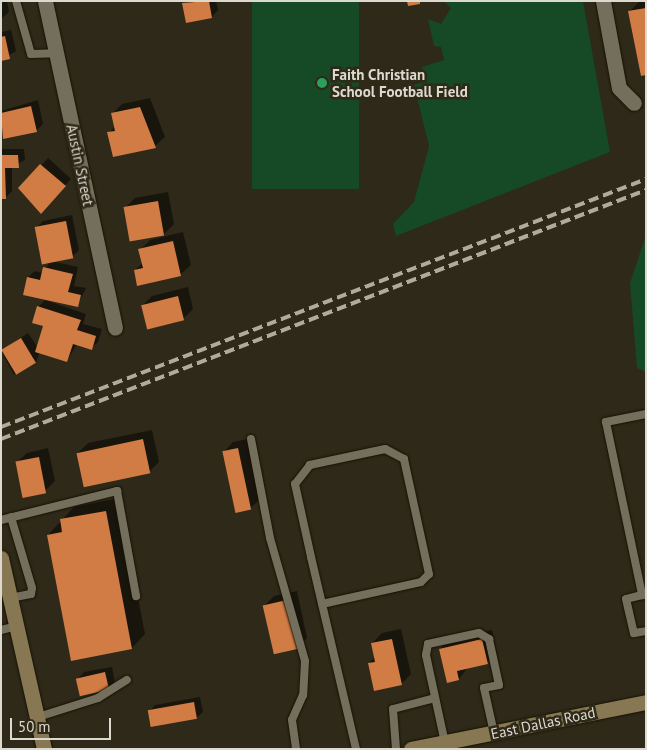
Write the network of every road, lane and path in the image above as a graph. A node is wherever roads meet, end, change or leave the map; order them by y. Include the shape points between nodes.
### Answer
1 (16, 1) edge
2 (45, 1) edge
3 (603, 1) edge
4 (56, 53) junction
5 (640, 101) edge
6 (115, 328) dead end
7 (646, 414) edge
8 (251, 439) dead end
9 (11, 517) junction
10 (1, 520) edge
11 (1, 558) edge
12 (3, 578) edge
13 (644, 595) edge
14 (136, 596) dead end
15 (10, 598) junction
16 (322, 604) junction
17 (17, 626) junction
18 (1, 630) edge
19 (646, 631) edge
20 (127, 680) dead end
21 (435, 698) junction
22 (646, 702) edge
23 (38, 717) junction
24 (494, 733) junction
25 (445, 743) junction
26 (44, 749) edge
27 (296, 749) edge
28 (356, 749) edge
29 (396, 749) edge
30 (411, 749) edge

1 - 4 lane via 31,54
2 - 4 street, Austin Street
3 - 5 street via 619,88
4 - 6 street, Austin Street
7 - 13 lane via 606,422
8 - 27 lane via 270,538 305,661 303,695 292,720
9 - 10 lane
9 - 14 lane via 116,491
9 - 15 lane via 32,588 31,594
11 - 12 main road
12 - 15 main road
13 - 19 lane via 626,599 634,633
15 - 17 main road
16 - 16 lane via 295,484 310,464 385,449 404,459 428,574 421,582
16 - 28 lane
17 - 18 lane
17 - 23 main road
20 - 23 lane via 98,698
21 - 24 lane via 426,655 428,644 479,633 488,639 499,685 484,688
21 - 25 lane
21 - 29 lane via 393,709
22 - 24 main road, East Dallas Road
23 - 26 main road
24 - 25 main road, East Dallas Road
25 - 30 main road, East Dallas Road

